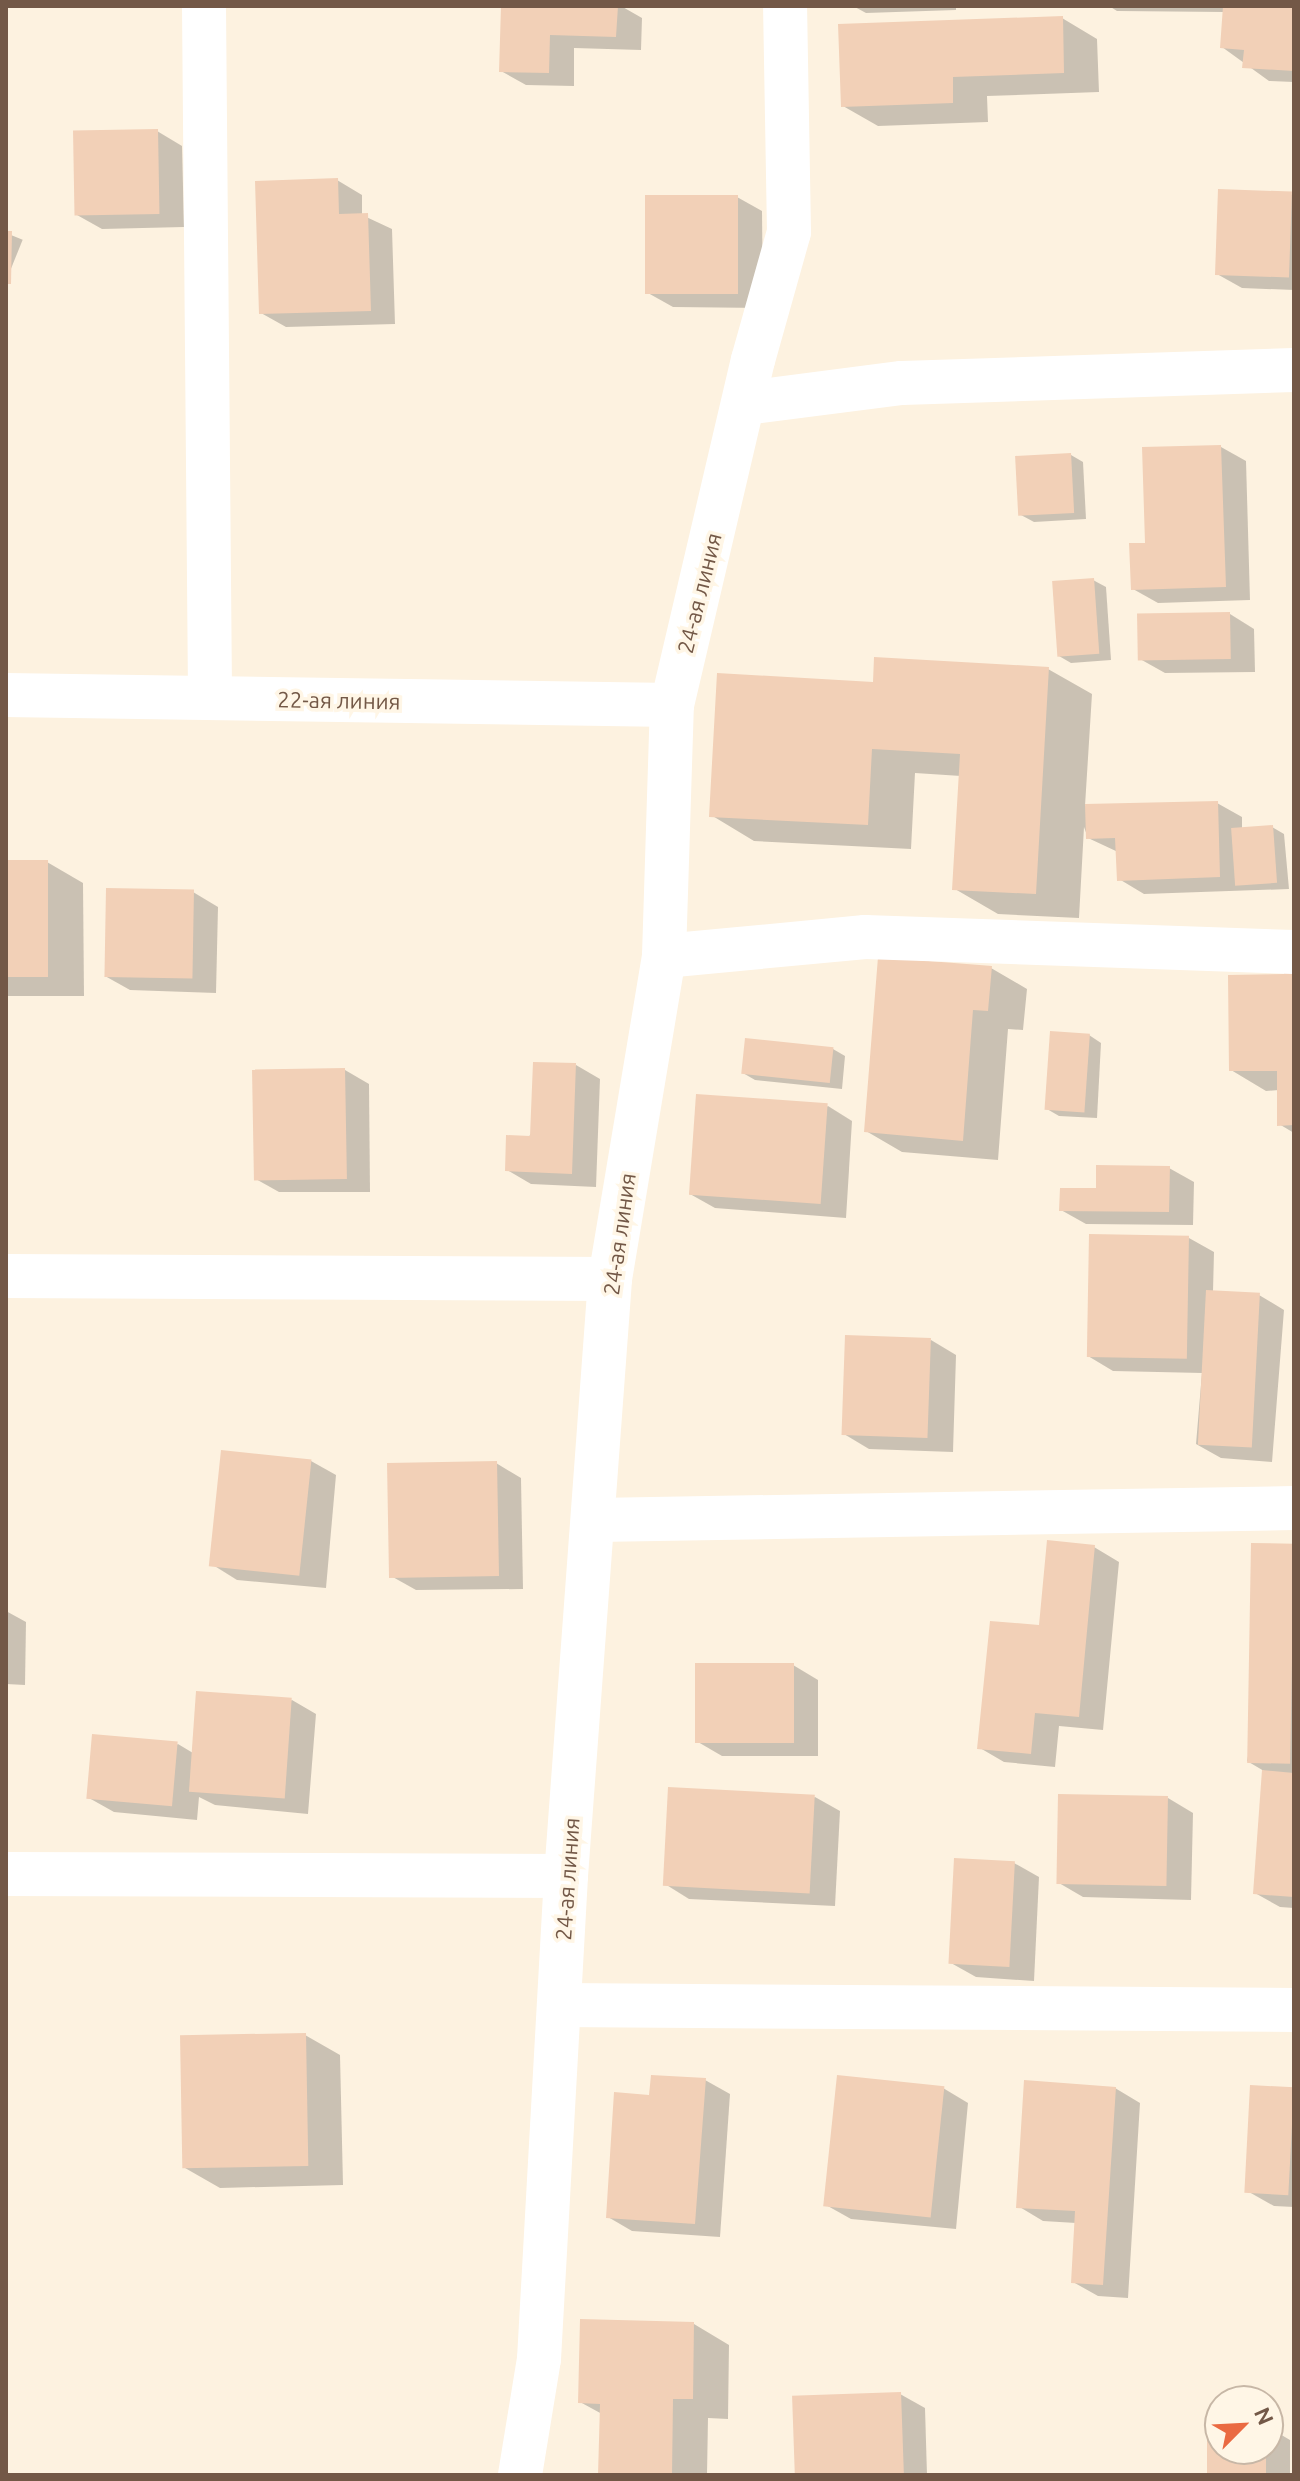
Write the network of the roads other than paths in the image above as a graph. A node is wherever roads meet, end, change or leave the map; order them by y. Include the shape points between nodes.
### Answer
1 (204, 6) edge
2 (785, 6) edge
3 (1294, 370) edge
4 (745, 403) junction
5 (6, 695) edge
6 (210, 698) junction
7 (672, 705) junction
8 (1294, 952) edge
9 (664, 956) junction
10 (6, 1276) edge
11 (610, 1279) junction
12 (1294, 1508) edge
13 (596, 1520) junction
14 (6, 1874) edge
15 (566, 1876) junction
16 (559, 2005) junction
17 (1294, 2010) edge
18 (520, 2475) edge

1 - 6 street
2 - 4 street, 24-ая линия via 789,232
3 - 4 street via 902,383
4 - 7 street, 24-ая линия
5 - 6 street, 22-ая линия
6 - 7 street, 22-ая линия
7 - 9 street, 24-ая линия
8 - 9 street via 865,937
9 - 11 street, 24-ая линия
10 - 11 street
11 - 13 street, 24-ая линия
12 - 13 street
13 - 15 street, 24-ая линия
14 - 15 street
15 - 16 street, 24-ая линия
16 - 17 street
16 - 18 street, 24-ая линия via 539,2359

